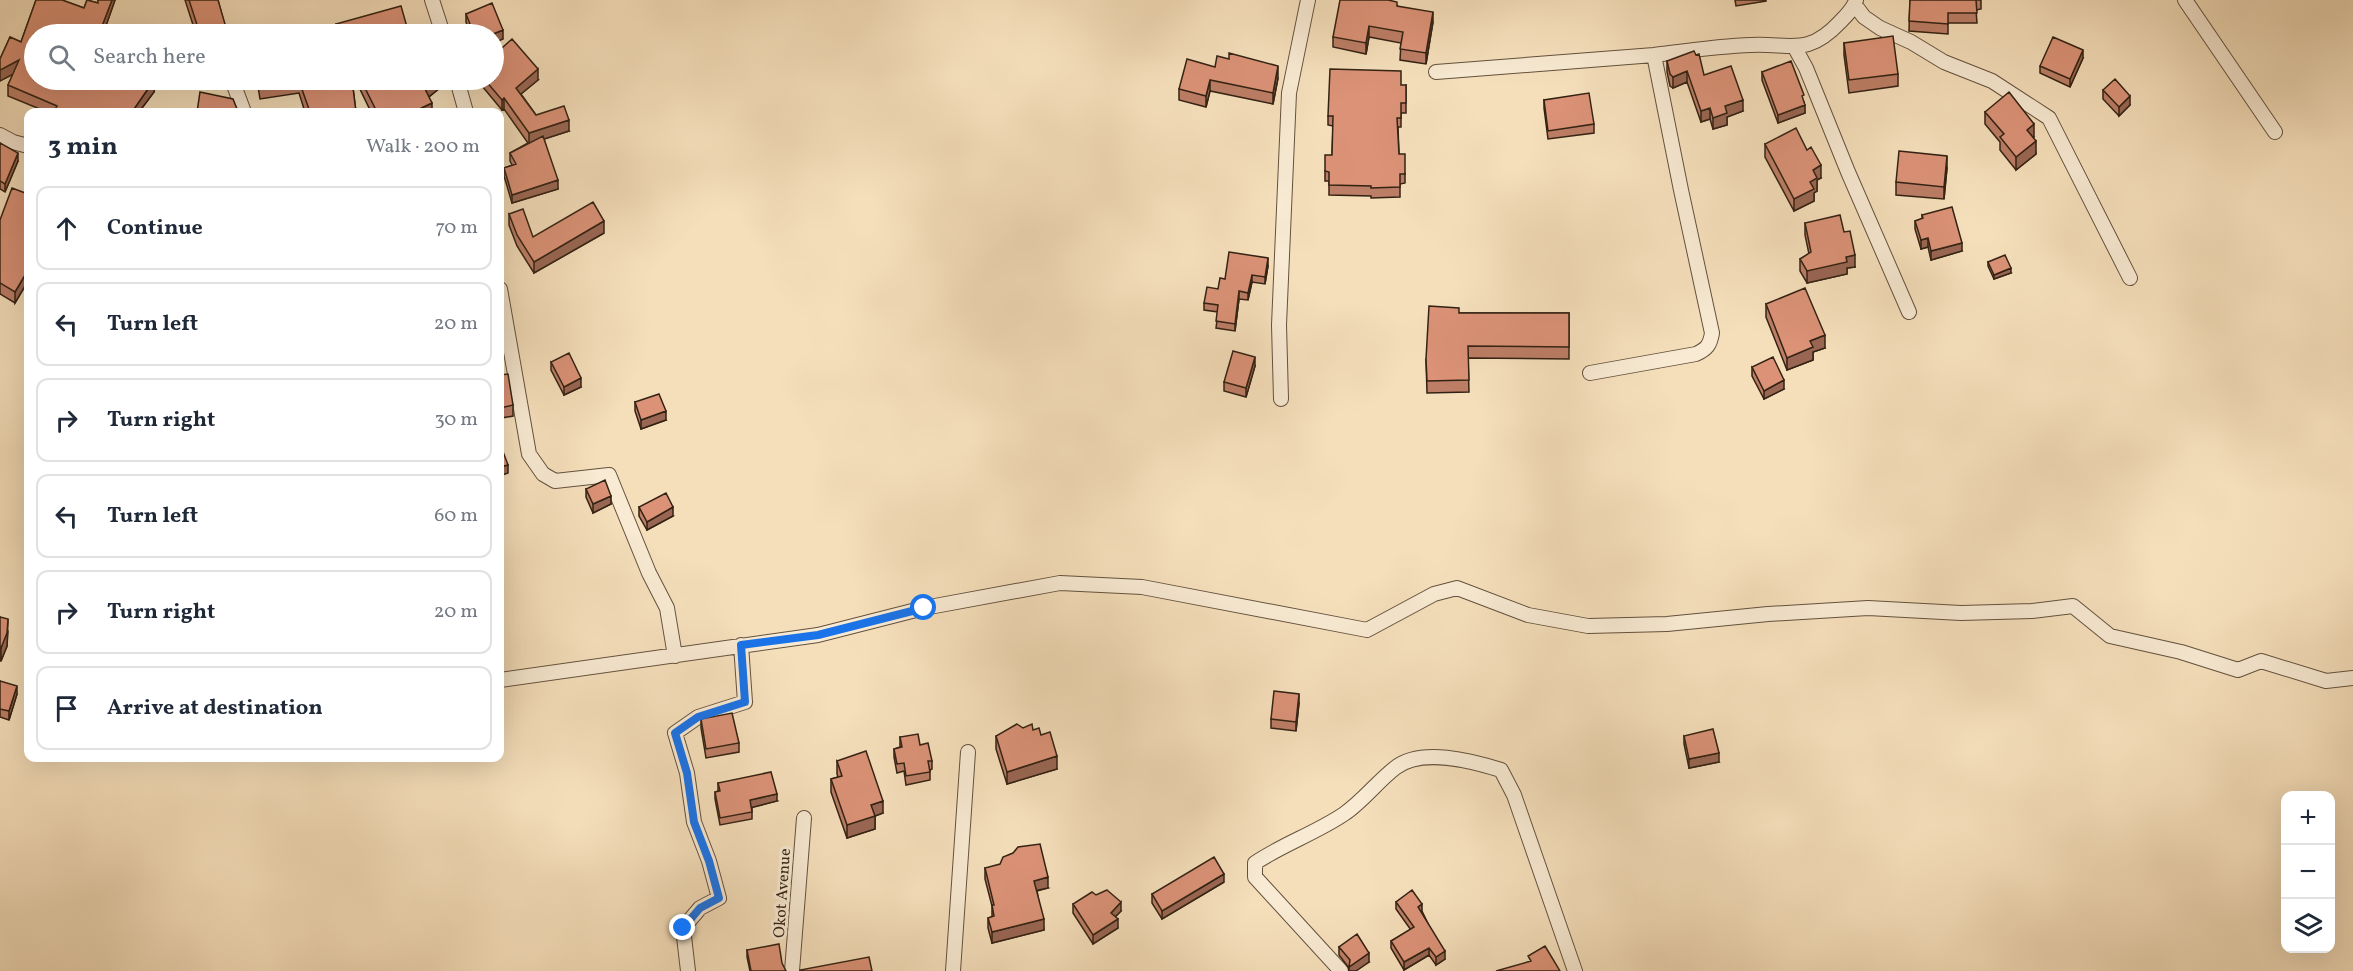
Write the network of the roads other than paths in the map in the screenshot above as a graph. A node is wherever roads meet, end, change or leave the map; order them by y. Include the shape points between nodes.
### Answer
1 (432, 0) edge
2 (1308, 0) edge
3 (2186, 0) edge
4 (1856, 2) edge
5 (440, 24) edge
6 (1795, 48) junction
7 (1654, 55) junction
8 (1436, 72) dead end
9 (236, 90) edge
10 (460, 90) edge
11 (242, 108) edge
12 (465, 108) edge
13 (2275, 132) dead end
14 (0, 135) edge
15 (24, 145) edge
16 (2130, 278) dead end
17 (504, 311) edge
18 (1909, 312) dead end
19 (1590, 373) dead end
20 (1281, 399) dead end
21 (741, 645) junction
22 (675, 656) junction
23 (2353, 678) edge
24 (504, 679) edge
25 (968, 752) dead end
26 (804, 818) dead end
27 (688, 971) edge
28 (792, 971) edge
29 (953, 971) edge
30 (1341, 971) edge
31 (1575, 971) edge

1 - 5 street
2 - 20 street via 1289,93 1279,325
3 - 13 street
4 - 6 street via 1825,38
4 - 16 street via 1864,17 1880,28 1944,62 1992,81 2049,118
6 - 7 street via 1754,44
6 - 18 street
7 - 8 street
7 - 19 street via 1711,342 1696,354
9 - 11 street
10 - 12 street
14 - 15 street
17 - 22 street via 530,454 543,474 555,480 609,475 667,608
21 - 22 street
21 - 23 street via 818,635 924,608 1060,583 1142,587 1367,630 1414,603 1457,588 1528,615 1588,626 1667,624 1868,608 1961,613 2073,606 2110,636 2181,651 2238,670 2261,661 2326,681
21 - 27 street via 745,702 698,717 675,733 687,773 694,822 719,898 700,908 683,928
22 - 24 street
25 - 29 street
26 - 28 street, Okot Avenue
30 - 31 street via 1255,877 1256,863 1344,814 1397,766 1420,757 1469,760 1501,770 1514,795

